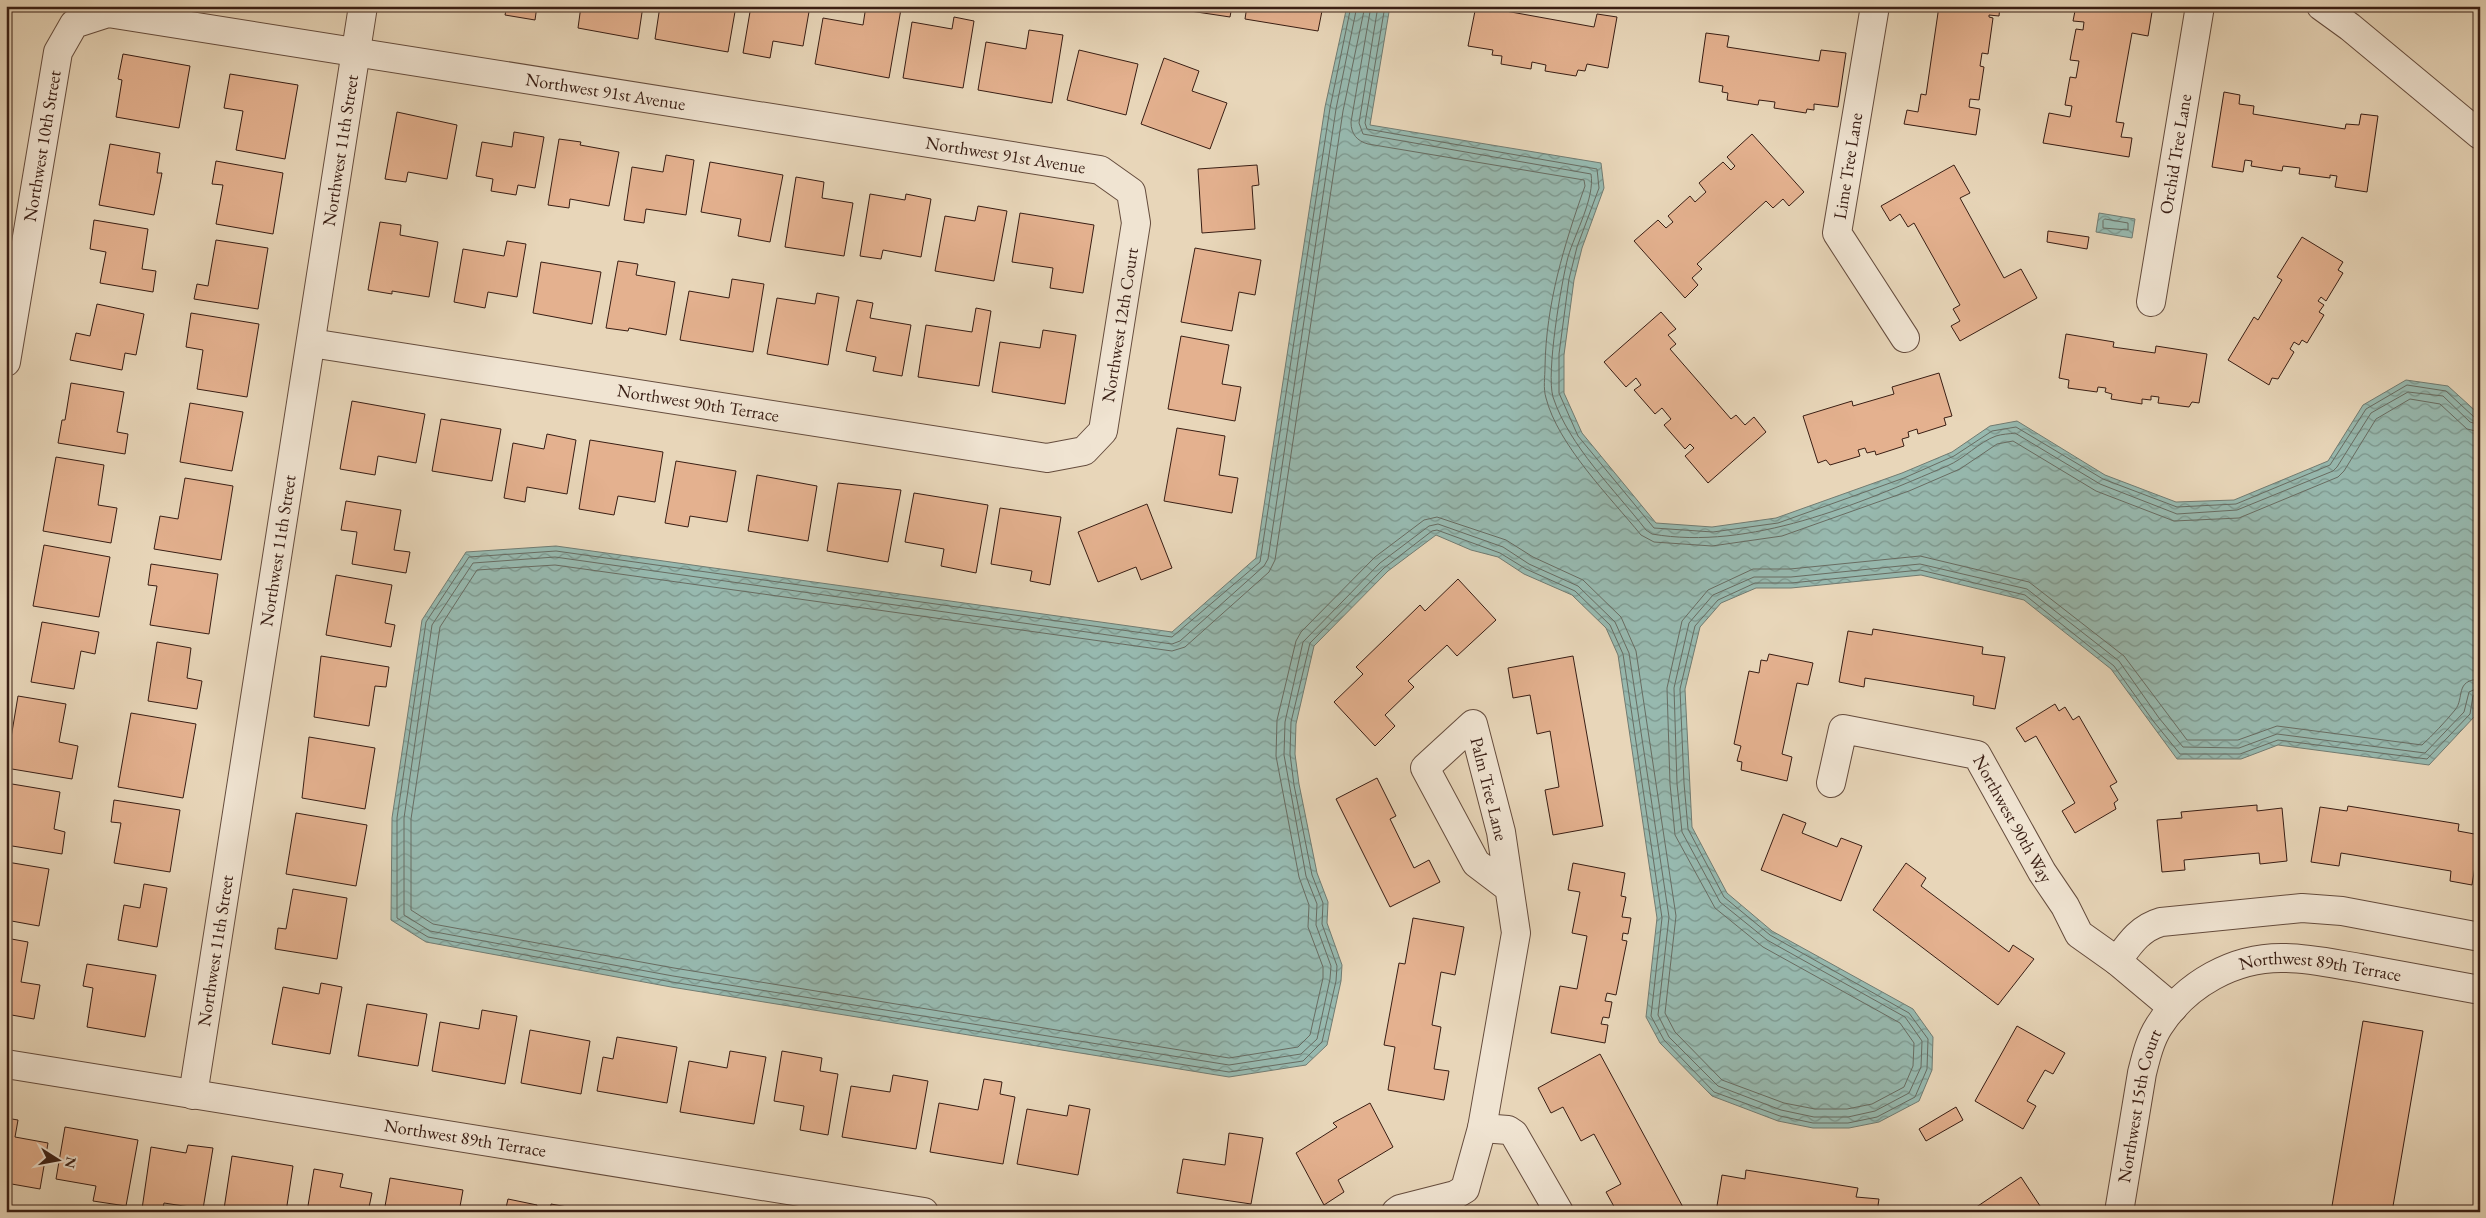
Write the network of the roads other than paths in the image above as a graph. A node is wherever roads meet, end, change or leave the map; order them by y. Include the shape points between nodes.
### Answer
1 (363, 6) edge
2 (1875, 6) edge
3 (2200, 6) edge
4 (2326, 8) edge
5 (74, 24) joint
6 (355, 52) junction
7 (2480, 135) edge
8 (1131, 192) joint
9 (2151, 302) dead end
10 (1905, 338) dead end
11 (311, 343) junction
12 (6, 362) edge
13 (1084, 451) joint
14 (1831, 783) dead end
15 (1509, 888) junction
16 (2480, 937) edge
17 (2117, 960) junction
18 (2480, 990) edge
19 (2173, 1008) junction
20 (6, 1064) edge
21 (193, 1096) junction
22 (1482, 1128) junction
23 (924, 1212) edge
24 (1396, 1212) edge
25 (1559, 1212) edge
26 (2119, 1212) edge

1 - 6 street, Northwest 11th Street
2 - 10 street, Lime Tree Lane via 1837,233
3 - 9 street, Orchid Tree Lane
4 - 7 street
5 - 6 street, Northwest 91st Avenue via 108,13
5 - 12 street, Northwest 10th Street via 58,52
6 - 8 street, Northwest 91st Avenue via 1100,170
6 - 11 street, Northwest 11th Street
8 - 13 street, Northwest 12th Court via 1136,223 1102,431
11 - 13 street, Northwest 90th Terrace via 1047,458
11 - 21 street, Northwest 11th Street
14 - 17 street, Northwest 90th Way via 1843,730 1977,755 2078,934
15 - 15 street, Palm Tree Lane via 1501,832 1473,724 1425,768 1476,863
15 - 22 street, Palm Tree Lane via 1516,933
16 - 17 street via 2342,911 2302,908 2166,920 2148,926
17 - 19 street, Northwest 90th Way
18 - 19 street, Northwest 89th Terrace via 2332,963 2283,958 2236,966 2216,974 2190,991
19 - 26 street, Northwest 15th Court via 2158,1028 2142,1073
20 - 21 street, Northwest 89th Terrace
21 - 23 street, Northwest 89th Terrace
22 - 24 street, Palm Tree Lane via 1465,1189 1455,1195
22 - 25 street via 1508,1130 1514,1134

